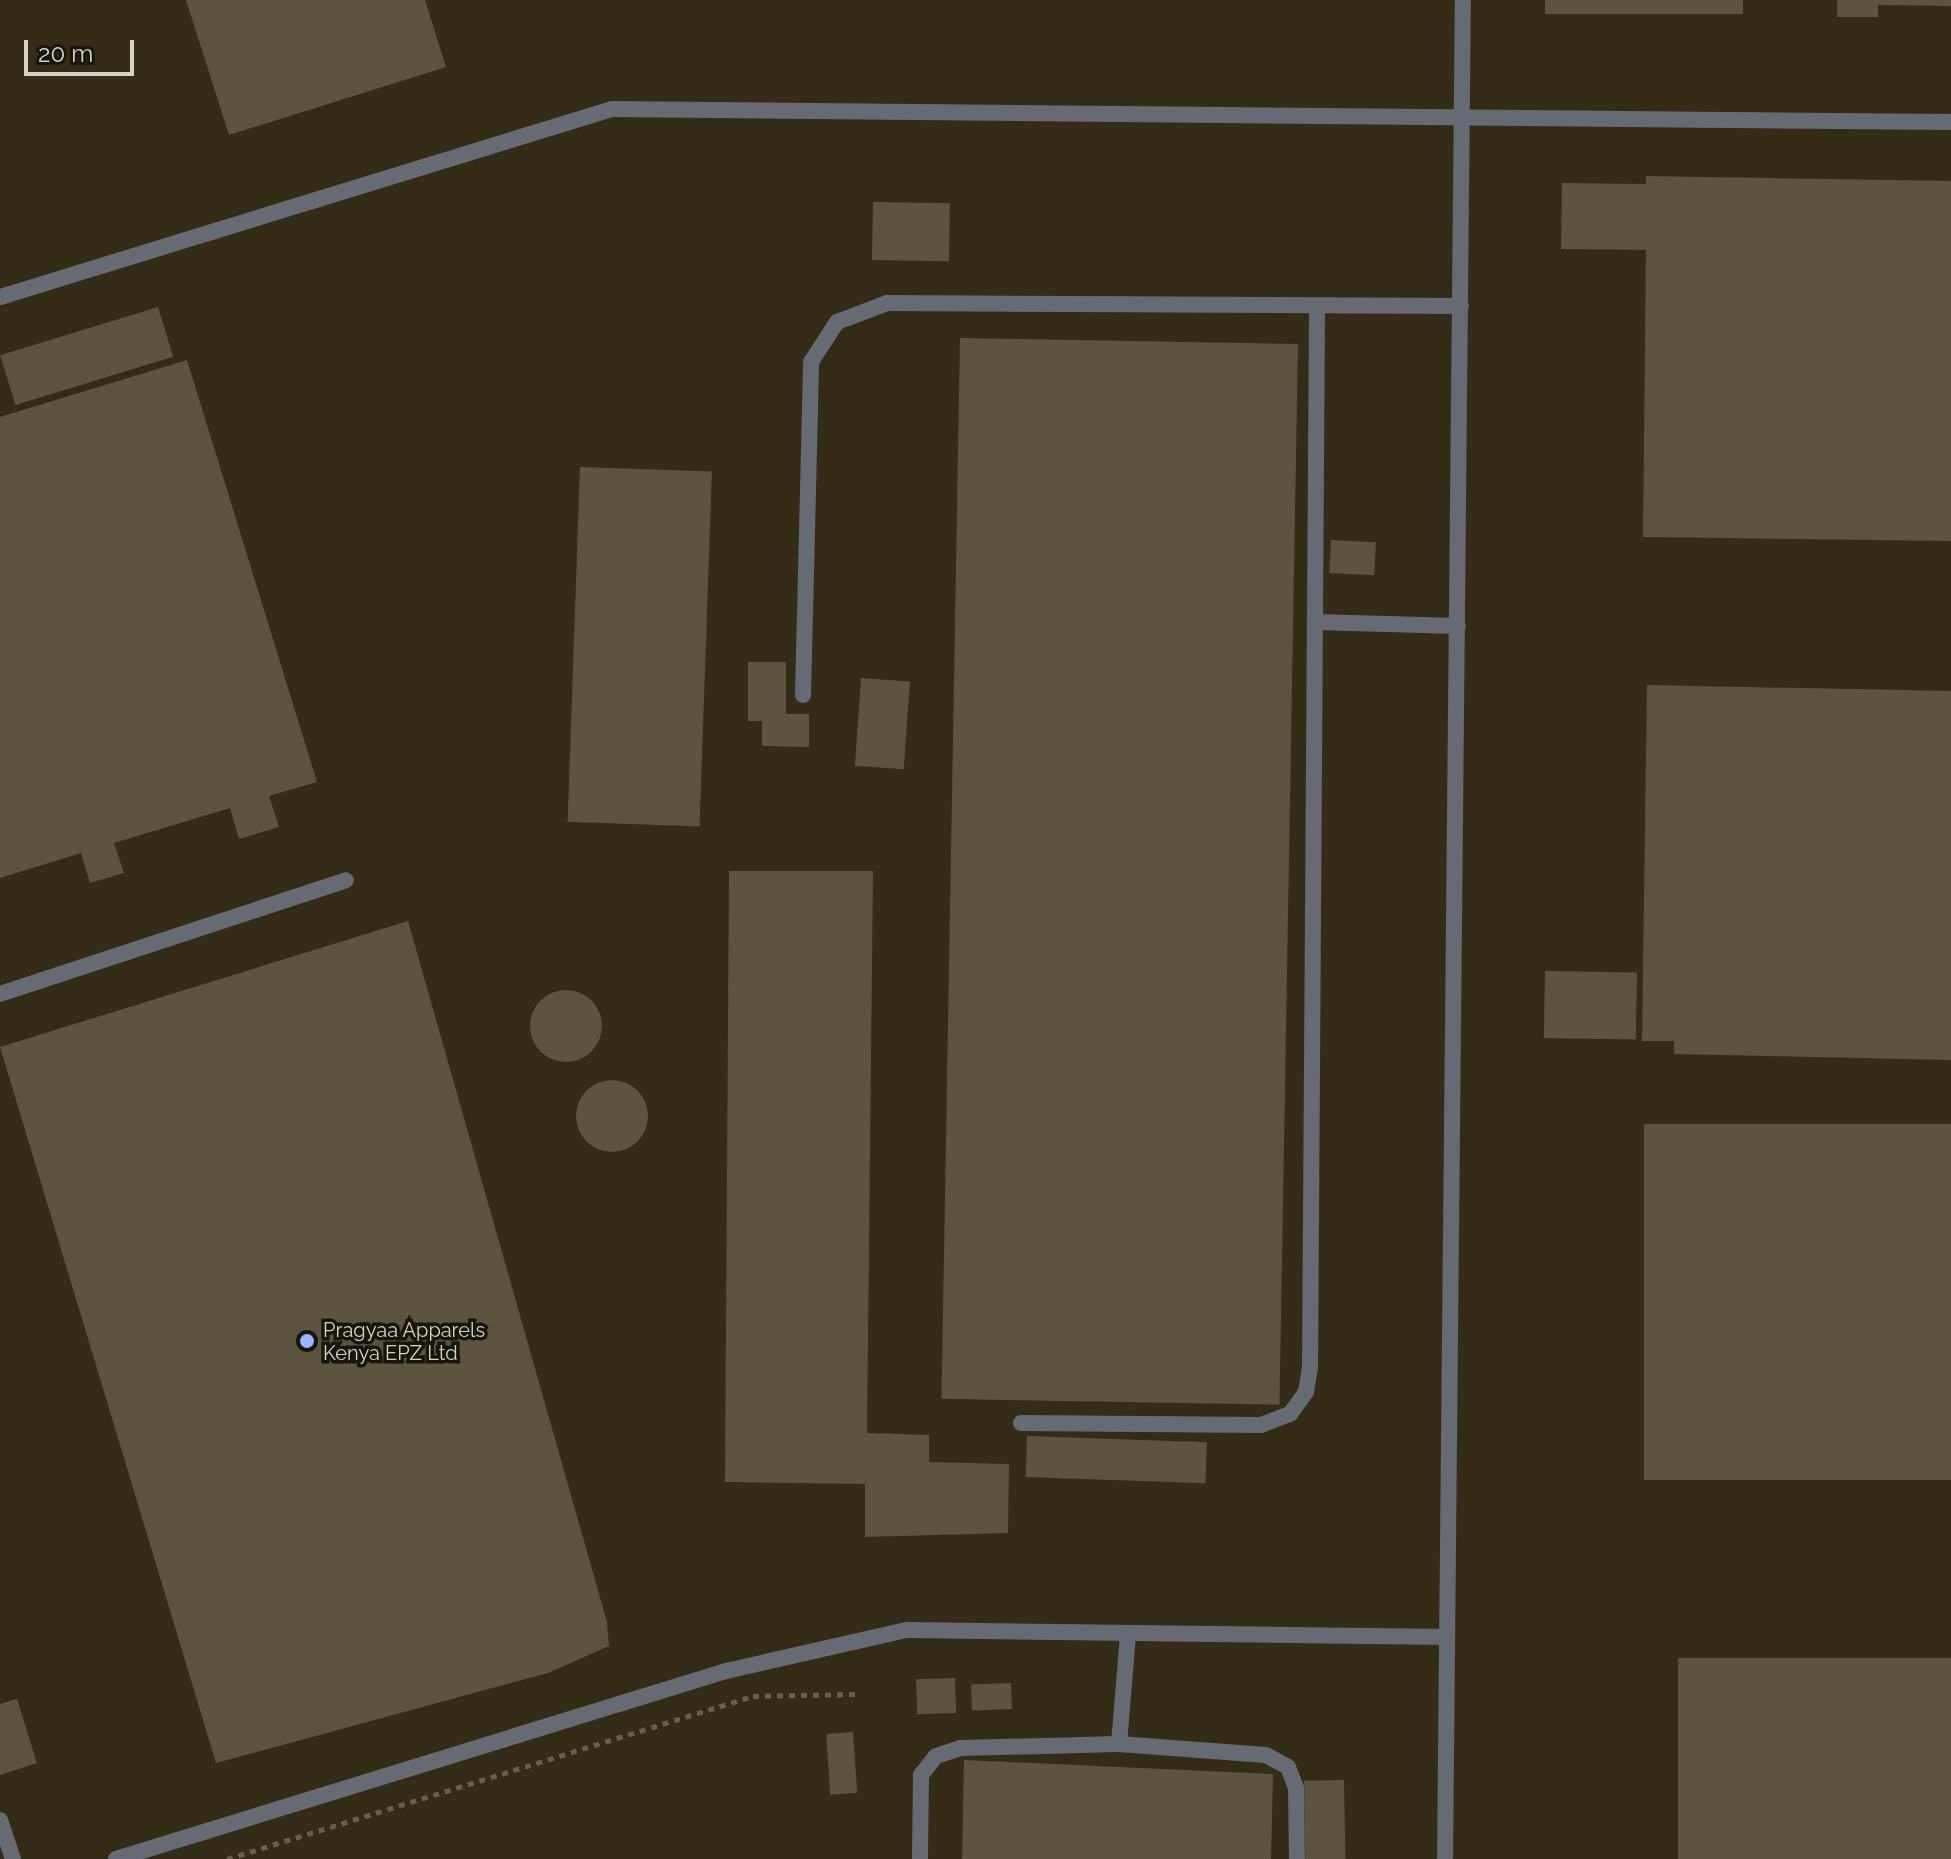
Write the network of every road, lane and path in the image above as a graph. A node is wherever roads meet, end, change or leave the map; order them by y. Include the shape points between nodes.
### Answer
1 (1463, 0) edge
2 (1463, 120) junction
3 (1951, 122) edge
4 (0, 297) edge
5 (1317, 306) junction
6 (1461, 306) junction
7 (1315, 622) junction
8 (1458, 626) junction
9 (803, 695) dead end
10 (346, 880) dead end
11 (0, 994) edge
12 (1021, 1423) dead end
13 (1128, 1635) junction
14 (1447, 1637) junction
15 (855, 1694) dead end
16 (1119, 1744) junction
17 (0, 1820) edge
18 (13, 1859) edge
19 (116, 1859) edge
20 (227, 1859) edge
21 (920, 1859) edge
22 (1297, 1859) edge
23 (1445, 1859) edge

1 - 2 street
2 - 3 street
2 - 4 street via 612,109
2 - 6 street
5 - 6 street
5 - 7 street
5 - 9 street via 887,303 837,322 811,362
6 - 8 street
7 - 8 street
7 - 12 street via 1306,1392 1290,1414 1261,1425
8 - 14 street
10 - 11 street
13 - 14 street
13 - 16 street
13 - 19 street via 907,1630 726,1671
14 - 23 street
15 - 20 path via 753,1696
16 - 21 street via 960,1748 936,1756 921,1775
16 - 22 street via 1266,1755 1288,1767 1296,1788
17 - 18 street

